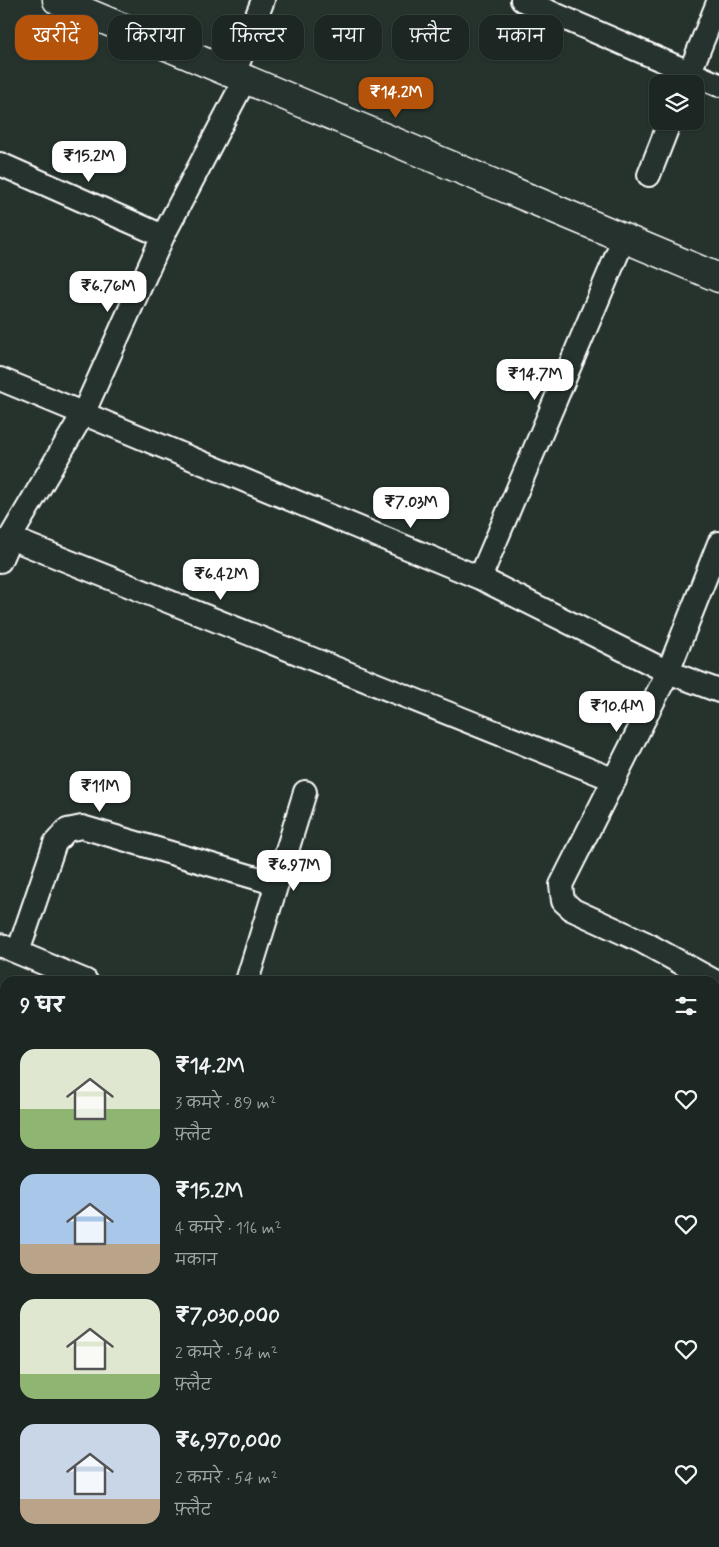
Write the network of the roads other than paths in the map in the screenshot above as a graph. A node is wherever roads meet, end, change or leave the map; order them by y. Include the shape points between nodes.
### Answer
1 (57, 0) edge
2 (263, 0) edge
3 (522, 0) edge
4 (719, 0) edge
5 (681, 75) edge
6 (688, 75) edge
7 (240, 76) junction
8 (704, 82) edge
9 (719, 85) edge
10 (666, 130) edge
11 (0, 164) edge
12 (649, 175) dead end
13 (163, 236) junction
14 (624, 238) junction
15 (719, 278) edge
16 (0, 379) edge
17 (83, 414) junction
18 (10, 538) junction
19 (719, 543) edge
20 (0, 561) edge
21 (480, 578) junction
22 (668, 672) junction
23 (719, 691) edge
24 (615, 780) junction
25 (305, 792) dead end
26 (277, 884) junction
27 (9, 949) edge
28 (74, 976) edge
29 (249, 976) edge
30 (703, 976) edge

1 - 7 street
2 - 7 street
3 - 5 street
4 - 6 street
7 - 13 street
7 - 14 street
8 - 9 street
10 - 12 street
11 - 13 street
13 - 17 street
14 - 15 street
14 - 21 street
16 - 17 street
17 - 18 street
17 - 21 street
18 - 20 street
18 - 24 street
19 - 22 street
21 - 22 street
22 - 23 street
22 - 24 street
24 - 30 street via 561,886 563,901 573,910 643,942
25 - 26 street
26 - 27 street via 82,827 67,830 56,843
26 - 29 street
27 - 28 street

